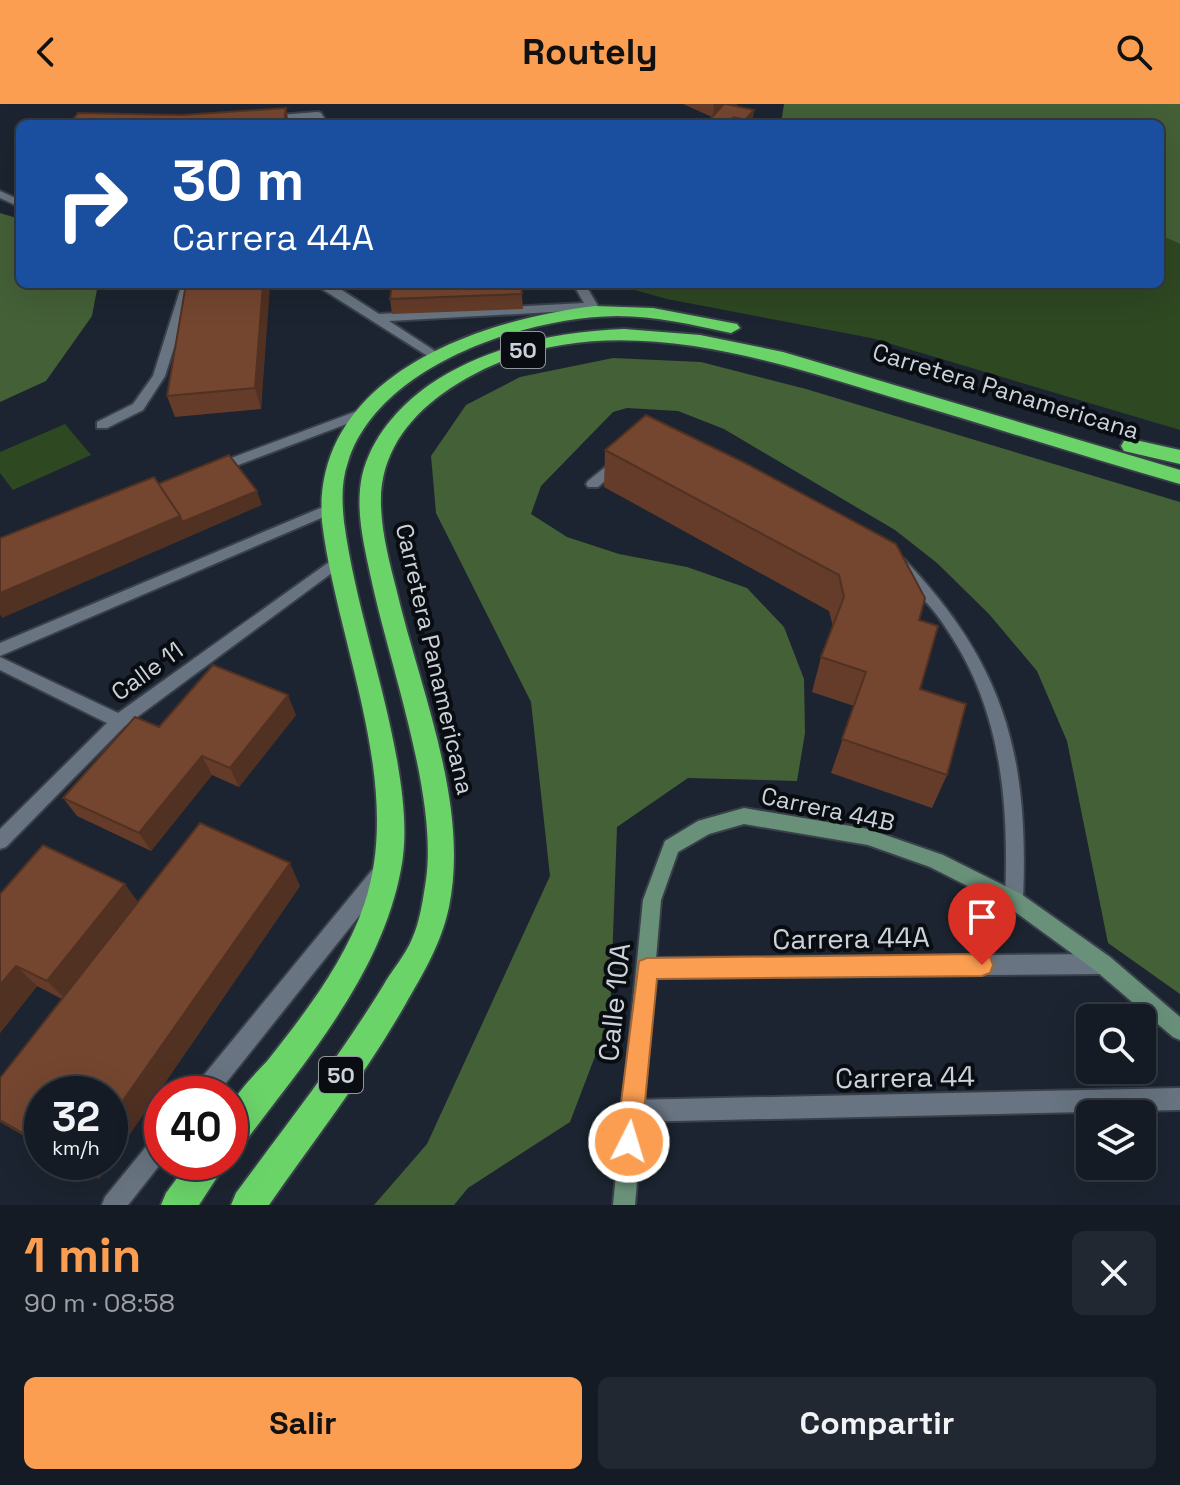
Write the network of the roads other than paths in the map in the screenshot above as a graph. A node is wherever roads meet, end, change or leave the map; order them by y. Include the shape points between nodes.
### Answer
1 (259, 119) edge
2 (320, 120) edge
3 (187, 288) edge
4 (327, 288) edge
5 (582, 288) edge
6 (594, 308) junction
7 (376, 318) junction
8 (434, 356) junction
9 (368, 411) junction
10 (102, 425) dead end
11 (634, 448) edge
12 (1180, 457) edge
13 (206, 472) edge
14 (1180, 477) edge
15 (593, 484) dead end
16 (330, 509) junction
17 (884, 548) edge
18 (339, 560) junction
19 (0, 650) edge
20 (0, 663) edge
21 (119, 721) junction
22 (0, 841) edge
23 (388, 864) junction
24 (652, 900) joint
25 (1014, 900) junction
26 (1103, 964) junction
27 (647, 968) junction
28 (1180, 1030) edge
29 (217, 1076) edge
30 (1180, 1099) edge
31 (248, 1110) edge
32 (631, 1111) junction
33 (144, 1167) edge
34 (197, 1180) edge
35 (113, 1205) edge
36 (178, 1205) edge
37 (248, 1205) edge
38 (624, 1205) edge

1 - 2 street
3 - 10 street via 159,376 138,407
4 - 7 street
5 - 6 street
6 - 7 street
6 - 8 highway, Carretera Panamericana / 50 via 516,327
6 - 12 highway, Carretera Panamericana / 50 via 741,330
7 - 8 street
8 - 9 highway, Carretera Panamericana / 50 via 402,377
9 - 13 street
9 - 16 highway, Carretera Panamericana / 50 via 338,462
11 - 15 street
14 - 37 highway, Carretera Panamericana / 50 via 776,356 661,333 550,341 486,361 421,399 377,460 370,492 372,535 421,722 438,821 441,869 427,939 381,1019
16 - 18 highway, Carretera Panamericana / 50
16 - 19 street
17 - 25 street via 927,589 962,636 990,689 1014,781
18 - 21 street, Calle 11
18 - 23 highway, Carretera Panamericana / 50 via 385,773
20 - 21 street
21 - 22 street, Calle 11
23 - 29 street
23 - 31 highway, Carretera Panamericana / 50 via 376,918 344,982
24 - 25 street, Carrera 44B via 671,847 704,827 744,816 868,837 936,861
24 - 27 street, Calle 10A
25 - 26 street, Carrera 44B
26 - 27 street, Carrera 44A
26 - 28 street, Carrera 44B
27 - 32 street, Calle 10A
30 - 32 street, Carrera 44
32 - 38 street, Calle 10A
33 - 35 street
34 - 36 highway

